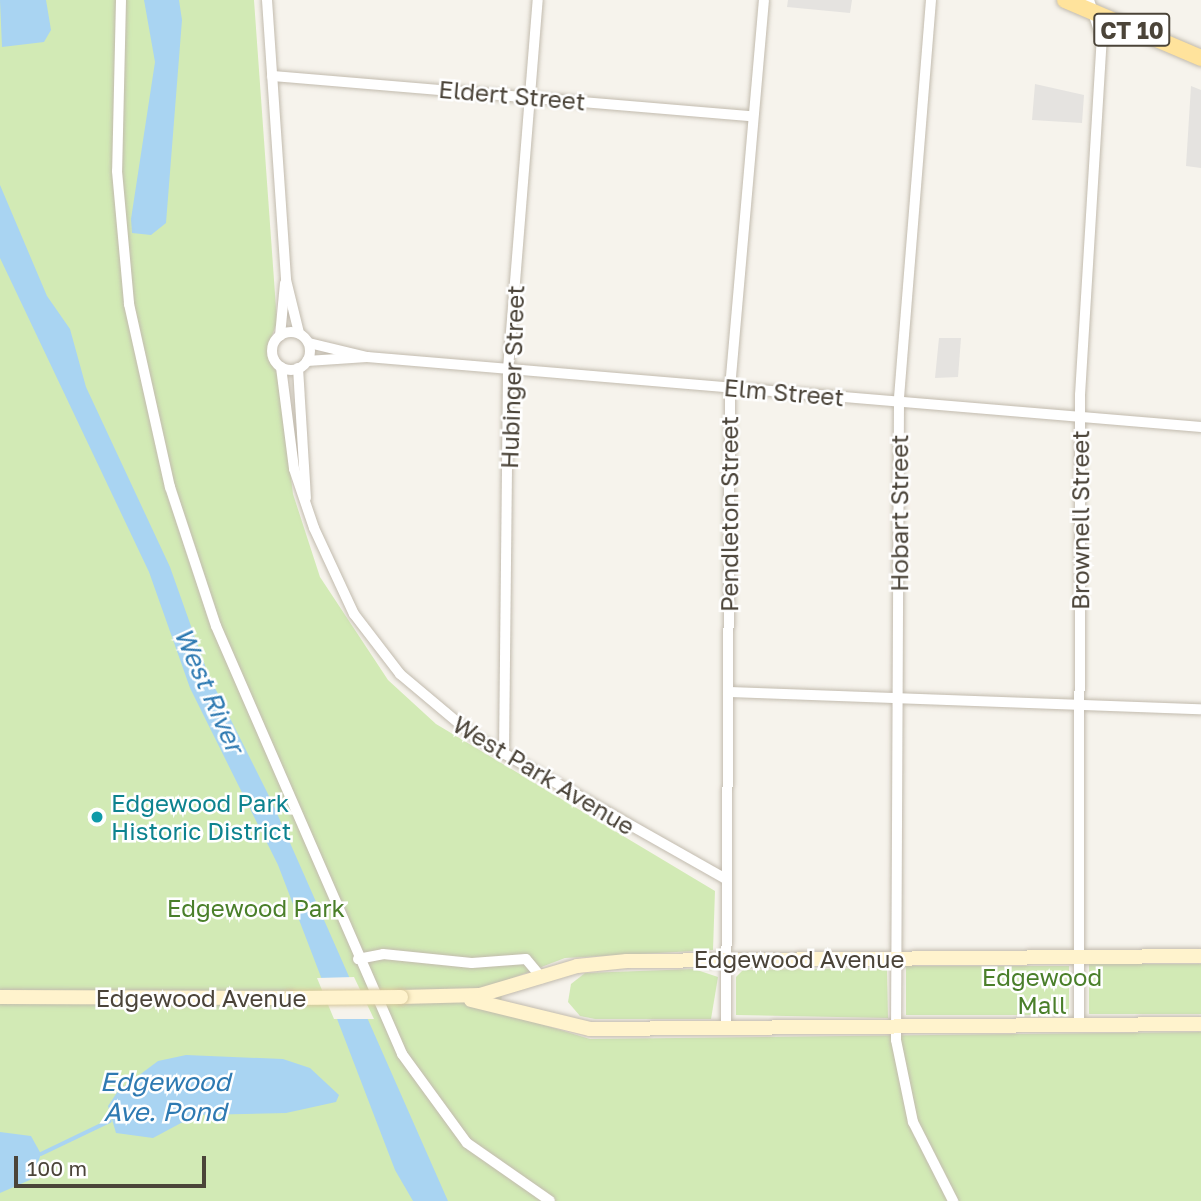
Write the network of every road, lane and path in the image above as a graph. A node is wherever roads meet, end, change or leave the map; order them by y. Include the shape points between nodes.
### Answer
1 (121, 0) edge
2 (267, 0) edge
3 (538, 0) edge
4 (764, 0) edge
5 (931, 0) edge
6 (1065, 0) edge
7 (1089, 0) edge
8 (1097, 15) junction
9 (1201, 58) edge
10 (272, 76) junction
11 (531, 97) junction
12 (752, 116) junction
13 (286, 280) junction
14 (299, 333) junction
15 (280, 336) junction
16 (309, 343) junction
17 (367, 357) junction
18 (303, 365) junction
19 (281, 367) junction
20 (508, 369) junction
21 (730, 388) junction
22 (899, 401) junction
23 (1081, 416) junction
24 (1201, 427) edge
25 (306, 498) junction
26 (728, 692) junction
27 (899, 698) junction
28 (1079, 704) junction
29 (1201, 709) edge
30 (504, 754) junction
31 (726, 879) junction
32 (1201, 956) edge
33 (1079, 957) junction
34 (897, 958) junction
35 (358, 959) junction
36 (726, 960) junction
37 (542, 978) junction
38 (0, 997) edge
39 (401, 998) junction
40 (1201, 1024) edge
41 (1079, 1026) junction
42 (896, 1027) junction
43 (726, 1029) junction
44 (550, 1201) edge
45 (953, 1201) edge

1 - 35 street via 118,204 146,395 216,626
2 - 10 street
3 - 11 street, Hubinger Street
4 - 12 street, Pendleton Street
5 - 22 street, Hobart Street
6 - 8 main road, CT 10
7 - 8 street
8 - 9 main road, CT 10
8 - 23 street, Brownell Street via 1102,40
10 - 11 street, Eldert Street
10 - 13 street
11 - 12 street, Eldert Street
11 - 20 street, Hubinger Street
12 - 21 street, Pendleton Street
13 - 14 street
13 - 15 street
14 - 15 street
14 - 16 street
15 - 19 street via 272,351
16 - 17 street, Elm Street
16 - 18 street
17 - 18 street, Elm Street
17 - 20 street, Elm Street
18 - 19 street
18 - 25 street, West Park Avenue
19 - 25 street, West Park Avenue via 294,469
20 - 21 street, Elm Street
20 - 30 street, Hubinger Street
21 - 22 street, Elm Street
21 - 26 street, Pendleton Street
22 - 23 street, Elm Street
22 - 27 street, Hobart Street
23 - 24 street, Elm Street
23 - 28 street, Brownell Street
25 - 30 street, West Park Avenue via 333,574 377,647 446,717
26 - 27 street
26 - 31 street, Pendleton Street
27 - 28 street
27 - 34 street, Hobart Street
28 - 29 street
28 - 33 street, Brownell Street
30 - 31 street, West Park Avenue
31 - 36 street, Pendleton Street
32 - 33 street, Edgewood Avenue
33 - 34 street, Edgewood Avenue
33 - 41 street, Brownell Street
34 - 36 street, Edgewood Avenue
34 - 42 street, Hobart Street
35 - 37 street via 383,954 472,963 526,960
35 - 44 street via 398,1046 452,1126 491,1164
36 - 37 street, Edgewood Avenue via 592,963
36 - 43 street, Pendleton Street
37 - 39 street, Edgewood Avenue via 480,995
38 - 39 street, Edgewood Avenue, bridge
39 - 43 street, Edgewood Avenue via 495,1003 590,1029
40 - 41 street, Edgewood Avenue
41 - 42 street, Edgewood Avenue
42 - 43 street, Edgewood Avenue
42 - 45 street, Hobart Street via 913,1122

